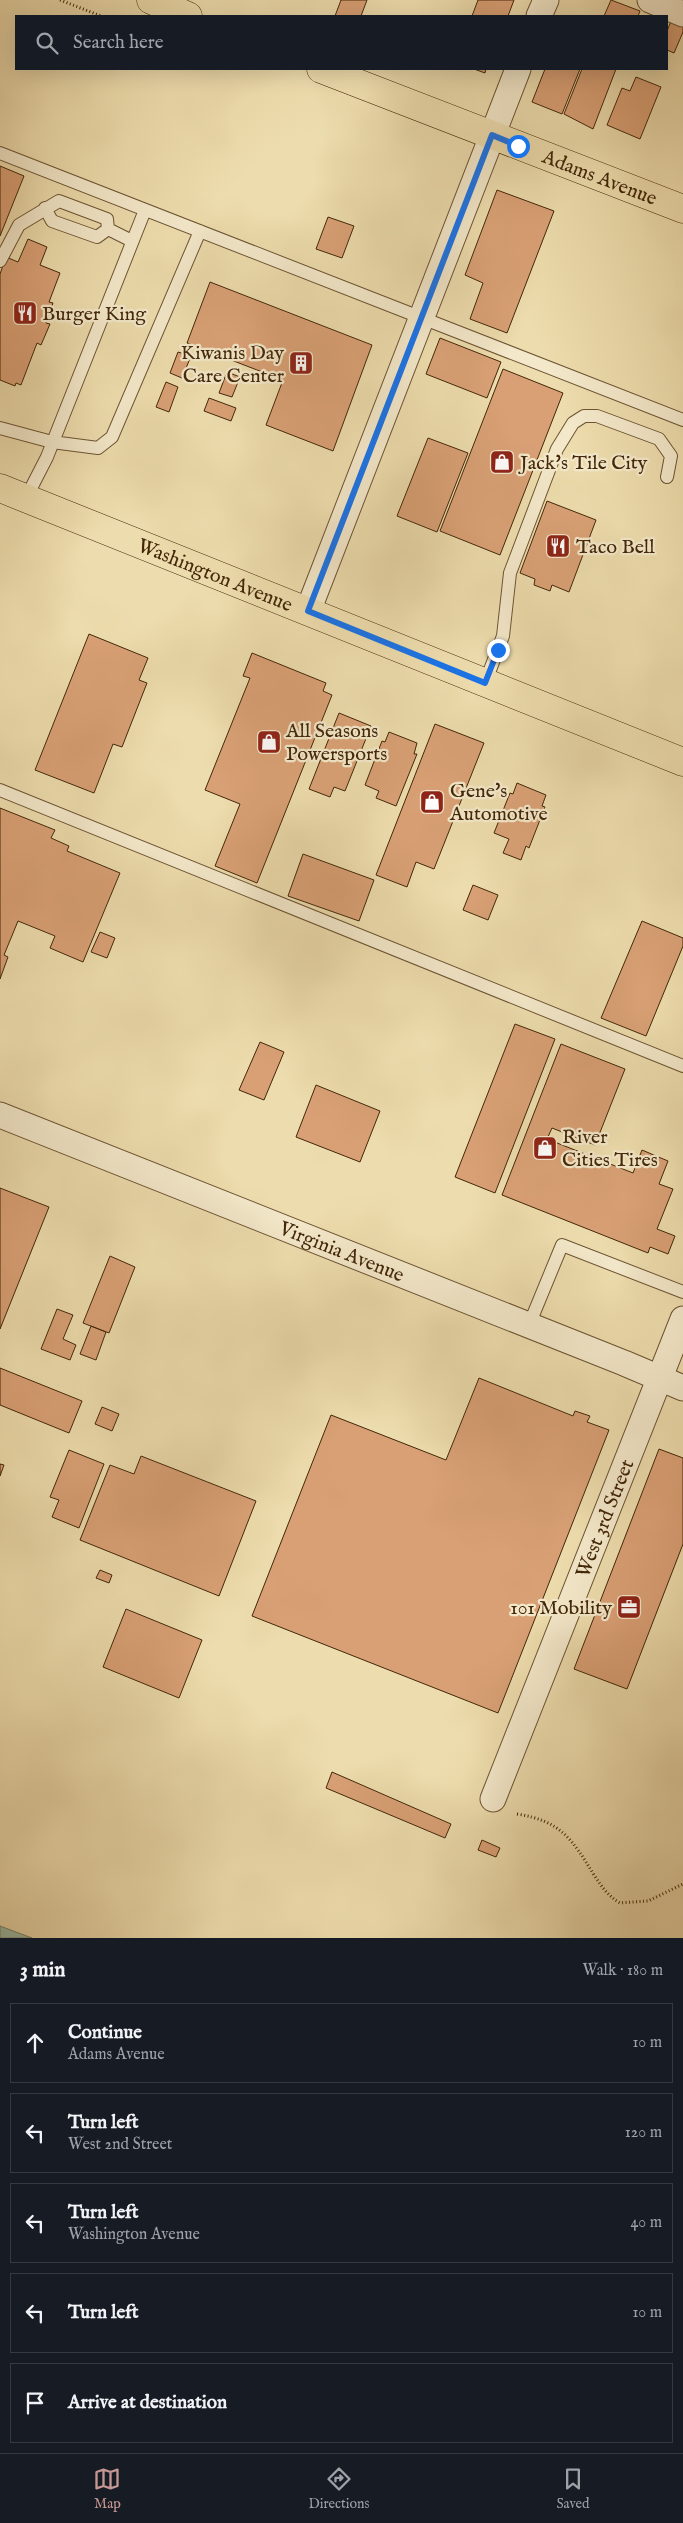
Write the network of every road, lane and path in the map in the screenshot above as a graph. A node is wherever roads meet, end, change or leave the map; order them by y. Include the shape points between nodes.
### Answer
1 (60, 0) edge
2 (151, 0) edge
3 (546, 0) edge
4 (650, 0) edge
5 (683, 14) edge
6 (98, 15) edge
7 (186, 15) edge
8 (539, 15) edge
9 (323, 70) edge
10 (518, 70) edge
11 (492, 135) junction
12 (0, 153) edge
13 (45, 208) junction
14 (683, 209) edge
15 (145, 210) junction
16 (108, 229) junction
17 (200, 231) junction
18 (132, 241) junction
19 (0, 261) edge
20 (421, 317) junction
21 (683, 420) edge
22 (0, 428) edge
23 (52, 442) junction
24 (667, 477) dead end
25 (0, 488) edge
26 (26, 498) junction
27 (308, 611) junction
28 (485, 683) junction
29 (683, 762) edge
30 (0, 790) edge
31 (683, 1066) edge
32 (0, 1115) edge
33 (683, 1292) edge
34 (683, 1320) edge
35 (528, 1325) junction
36 (659, 1378) junction
37 (683, 1388) edge
38 (501, 1808) joint
39 (683, 1884) edge

1 - 6 path
2 - 7 main road
3 - 8 street
4 - 5 street
9 - 11 main road, Adams Avenue
10 - 11 street
11 - 14 main road, Adams Avenue
11 - 20 street
12 - 15 lane
13 - 16 lane via 52,221 97,237
13 - 16 lane via 59,201 106,219
13 - 19 lane via 19,225
15 - 17 lane
15 - 18 lane
16 - 18 lane
17 - 20 lane
17 - 23 lane via 112,437 98,448
18 - 23 lane
20 - 21 lane
20 - 27 street
22 - 23 lane
23 - 26 lane
24 - 28 lane via 671,456 659,439 597,416 584,416 572,424 557,449 510,572 503,636
25 - 26 main road, Washington Avenue
26 - 27 main road, Washington Avenue
27 - 28 main road, Washington Avenue
28 - 29 main road, Washington Avenue
30 - 31 lane
32 - 35 street, Virginia Avenue
33 - 35 lane via 562,1245
34 - 36 street, West 3rd Street
35 - 36 street, Virginia Avenue
36 - 37 street, Virginia Avenue
36 - 38 street, West 3rd Street
38 - 39 path via 547,1821 561,1830 573,1842 603,1889 620,1903 648,1902

